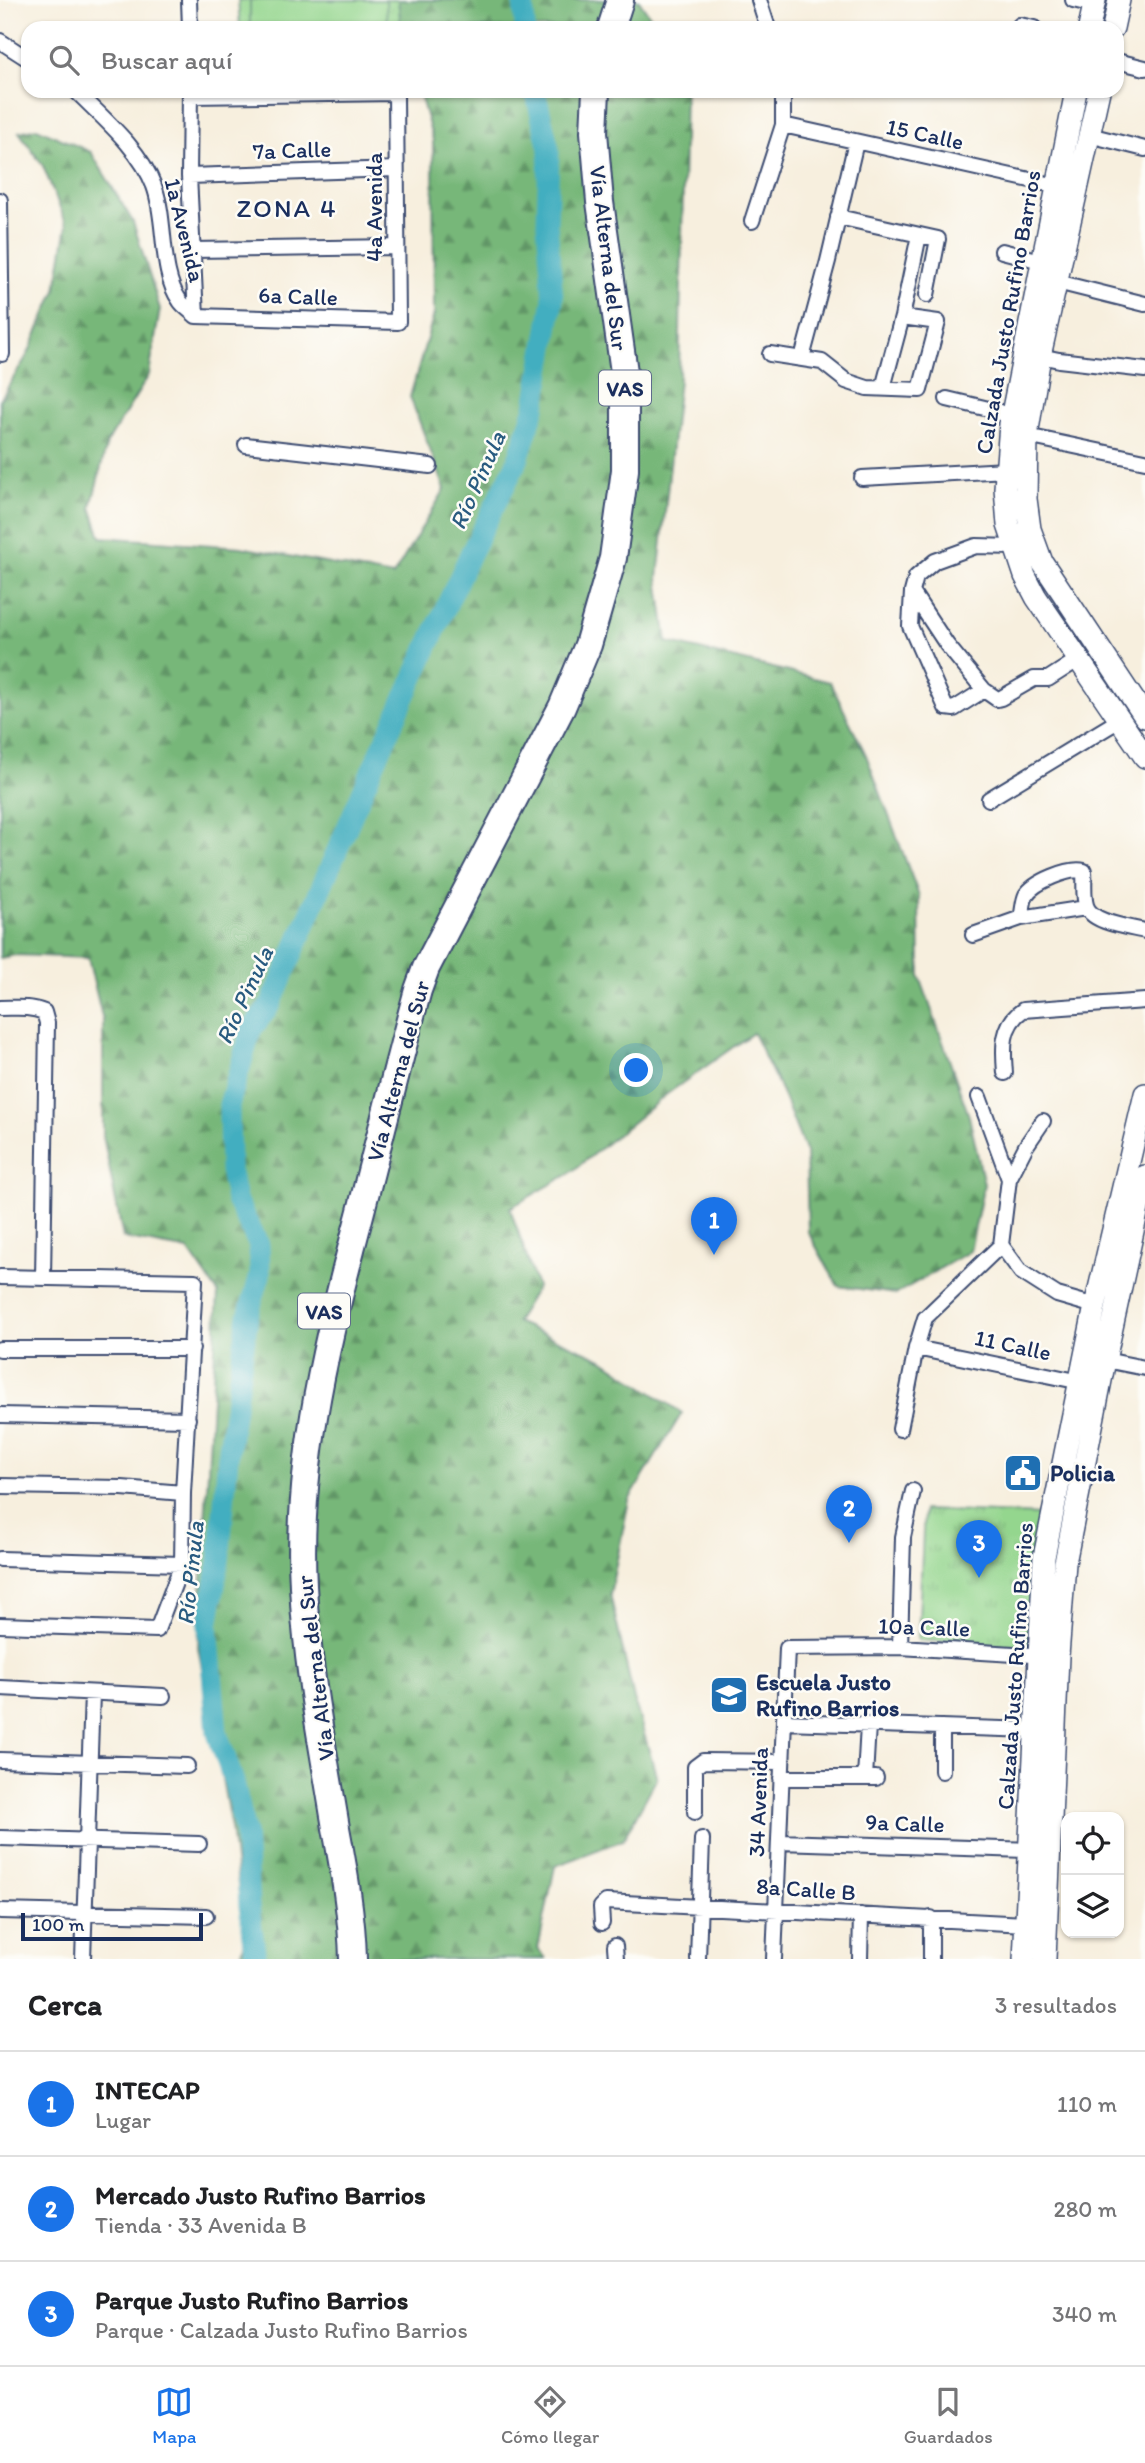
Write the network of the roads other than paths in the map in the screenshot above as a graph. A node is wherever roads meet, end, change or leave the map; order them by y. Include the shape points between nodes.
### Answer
1 (189, 0) edge
2 (606, 0) edge
3 (620, 0) edge
4 (760, 0) edge
5 (1073, 0) edge
6 (1119, 0) edge
7 (1095, 2) edge
8 (190, 21) edge
9 (599, 21) edge
10 (613, 21) edge
11 (766, 21) edge
12 (1091, 21) edge
13 (1114, 21) edge
14 (0, 41) edge
15 (21, 54) edge
16 (1124, 63) edge
17 (1145, 68) edge
18 (82, 98) edge
19 (190, 98) edge
20 (396, 98) edge
21 (584, 98) edge
22 (596, 98) edge
23 (783, 98) edge
24 (1075, 98) edge
25 (1097, 98) edge
26 (783, 125) junction
27 (1089, 135) junction
28 (856, 142) junction
29 (1145, 149) edge
30 (396, 169) junction
31 (189, 176) junction
32 (1057, 186) junction
33 (0, 201) edge
34 (838, 217) junction
35 (752, 221) dead end
36 (919, 235) junction
37 (396, 247) junction
38 (191, 250) junction
39 (1002, 251) dead end
40 (1041, 261) junction
41 (1057, 282) junction
42 (927, 295) dead end
43 (1145, 304) edge
44 (196, 316) junction
45 (1040, 316) junction
46 (902, 317) junction
47 (398, 321) joint
48 (2, 354) dead end
49 (770, 354) dead end
50 (1040, 356) junction
51 (802, 358) junction
52 (1145, 369) edge
53 (883, 388) junction
54 (947, 398) dead end
55 (1011, 418) junction
56 (1027, 436) junction
57 (246, 445) dead end
58 (1145, 461) edge
59 (430, 466) dead end
60 (1007, 470) junction
61 (862, 478) dead end
62 (1014, 547) junction
63 (912, 592) junction
64 (1072, 606) junction
65 (1052, 618) junction
66 (1079, 659) junction
67 (567, 677) junction
68 (984, 691) junction
69 (555, 704) junction
70 (1145, 717) edge
71 (1121, 719) junction
72 (1145, 757) edge
73 (989, 799) dead end
74 (1086, 908) junction
75 (1021, 918) junction
76 (1145, 931) edge
77 (973, 934) dead end
78 (1145, 1001) edge
79 (0, 1008) edge
80 (1004, 1073) dead end
81 (1145, 1094) edge
82 (979, 1097) dead end
83 (1043, 1121) dead end
84 (1145, 1176) edge
85 (1009, 1179) junction
86 (1001, 1245) junction
87 (0, 1277) edge
88 (43, 1278) junction
89 (1095, 1306) junction
90 (916, 1348) junction
91 (0, 1349) edge
92 (192, 1349) junction
93 (1105, 1360) junction
94 (1145, 1368) edge
95 (1090, 1384) junction
96 (0, 1415) edge
97 (188, 1419) junction
98 (900, 1429) dead end
99 (0, 1486) edge
100 (913, 1491) dead end
101 (183, 1493) junction
102 (0, 1559) edge
103 (182, 1564) junction
104 (0, 1625) edge
105 (788, 1647) joint
106 (900, 1647) junction
107 (1049, 1656) junction
108 (0, 1688) edge
109 (92, 1693) junction
110 (163, 1696) dead end
111 (784, 1722) junction
112 (868, 1725) junction
113 (942, 1727) junction
114 (1035, 1730) junction
115 (0, 1760) edge
116 (782, 1762) junction
117 (90, 1763) junction
118 (187, 1766) dead end
119 (942, 1772) dead end
120 (781, 1778) junction
121 (695, 1812) dead end
122 (0, 1838) edge
123 (702, 1839) dead end
124 (87, 1840) junction
125 (779, 1842) junction
126 (199, 1844) dead end
127 (1030, 1850) junction
128 (698, 1906) junction
129 (776, 1910) junction
130 (0, 1911) edge
131 (85, 1913) junction
132 (861, 1915) junction
133 (206, 1916) dead end
134 (931, 1918) junction
135 (602, 1923) dead end
136 (1026, 1924) junction
137 (83, 1959) edge
138 (339, 1959) edge
139 (353, 1959) edge
140 (698, 1959) edge
141 (774, 1959) edge
142 (860, 1959) edge
143 (931, 1959) edge
144 (1024, 1959) edge
145 (1045, 1959) edge

1 - 8 street
2 - 9 highway
3 - 10 highway
4 - 11 street
5 - 7 street
6 - 13 street
7 - 12 street
14 - 15 street
16 - 17 street
18 - 44 street, 1a Avenida via 141,161 155,187 168,271 179,301
19 - 31 street
20 - 30 street, 4a Avenida
21 - 67 highway, Vía Alterna del Sur / VAS via 583,164 612,380 612,441 599,554
22 - 67 highway, Vía Alterna del Sur / VAS via 600,202 625,379 625,470 613,558 592,634
23 - 26 street
24 - 32 street, Calzada Justo Rufino Barrios
25 - 27 street, Calzada Justo Rufino Barrios
26 - 28 street, 15 Calle
26 - 35 street
27 - 29 street
27 - 41 street, Calzada Justo Rufino Barrios
28 - 32 street, 15 Calle
28 - 34 street
30 - 31 street, 7a Calle
30 - 37 street, 4a Avenida
31 - 38 street
32 - 40 street, Calzada Justo Rufino Barrios
33 - 48 street
34 - 36 street
34 - 51 street
36 - 42 street via 938,239
36 - 46 street
37 - 38 street
37 - 47 street, 4a Avenida
38 - 44 street
39 - 40 street
40 - 45 street, Calzada Justo Rufino Barrios
41 - 43 street
41 - 45 street, Calzada Justo Rufino Barrios
44 - 47 street, 6a Calle
45 - 50 street, Calzada Justo Rufino Barrios
45 - 55 street, Calzada Justo Rufino Barrios
46 - 53 street
46 - 53 street via 938,322 920,390
49 - 51 street
50 - 52 street
50 - 56 street, Calzada Justo Rufino Barrios
51 - 53 street via 822,362 846,381
54 - 55 street
55 - 60 street, Calzada Justo Rufino Barrios
56 - 58 street
56 - 64 street, Calzada Justo Rufino Barrios via 1030,529 1042,562
57 - 59 street
60 - 61 street
60 - 62 street, Calzada Justo Rufino Barrios via 1008,525
62 - 63 street via 976,546 935,561 916,578
62 - 65 street, Calzada Justo Rufino Barrios via 1036,597
63 - 68 street
63 - 68 street via 910,626 946,708 954,709
64 - 65 street
64 - 70 street, Calzada Justo Rufino Barrios
65 - 66 street, Calzada Justo Rufino Barrios
66 - 68 street via 1048,679 1034,679 1001,698
66 - 71 street, Calzada Justo Rufino Barrios
67 - 69 highway, Vía Alterna del Sur / VAS
69 - 138 highway, Vía Alterna del Sur / VAS via 405,987 307,1387 290,1534 293,1629
69 - 139 highway, Vía Alterna del Sur / VAS via 418,990 319,1390 307,1468 303,1584 312,1683 345,1880
71 - 72 street, Calzada Justo Rufino Barrios
71 - 73 street
74 - 75 street
74 - 75 street via 1084,872 1078,870 1041,883 1027,894
74 - 76 street via 1102,921
75 - 77 street
78 - 80 street via 1023,1010 1006,1032
79 - 88 street via 41,1010 47,1023
81 - 89 street, Calzada Justo Rufino Barrios
82 - 85 street
83 - 85 street
84 - 93 street, Calzada Justo Rufino Barrios
85 - 86 street
86 - 89 street via 1021,1272 1057,1295
86 - 90 street via 925,1318
87 - 88 street
88 - 92 street via 195,1281
89 - 95 street, Calzada Justo Rufino Barrios
90 - 95 street, 11 Calle
90 - 98 street
91 - 92 street
92 - 97 street
93 - 94 street
93 - 95 street, Calzada Justo Rufino Barrios
95 - 107 street, Calzada Justo Rufino Barrios
96 - 97 street
97 - 101 street
99 - 101 street
100 - 106 street via 903,1537
101 - 103 street
102 - 103 street
103 - 104 street via 157,1630
105 - 106 street, 10a Calle
105 - 111 street, 34 Avenida
106 - 107 street, 10a Calle
107 - 114 street, Calzada Justo Rufino Barrios
107 - 145 street, Calzada Justo Rufino Barrios
108 - 109 street
109 - 110 street
109 - 117 street
111 - 112 street
111 - 116 street, 34 Avenida
112 - 113 street
112 - 120 street via 870,1778
113 - 114 street
113 - 119 street
114 - 127 street, Calzada Justo Rufino Barrios
115 - 117 street
116 - 120 street, 34 Avenida
116 - 121 street via 698,1762
117 - 118 street
117 - 124 street
120 - 125 street, 34 Avenida
122 - 124 street
123 - 128 street
124 - 126 street
124 - 131 street
125 - 127 street, 9a Calle
125 - 129 street, 34 Avenida
127 - 136 street, Calzada Justo Rufino Barrios
128 - 129 street, 8a Calle B
128 - 135 street, 8a Calle B via 606,1902 601,1907
128 - 140 street
129 - 132 street, 8a Calle B
129 - 141 street, 34 Avenida
130 - 131 street
131 - 133 street
131 - 137 street
132 - 134 street, 8a Calle B
132 - 142 street
134 - 136 street, 8a Calle B
134 - 143 street
136 - 144 street, Calzada Justo Rufino Barrios

